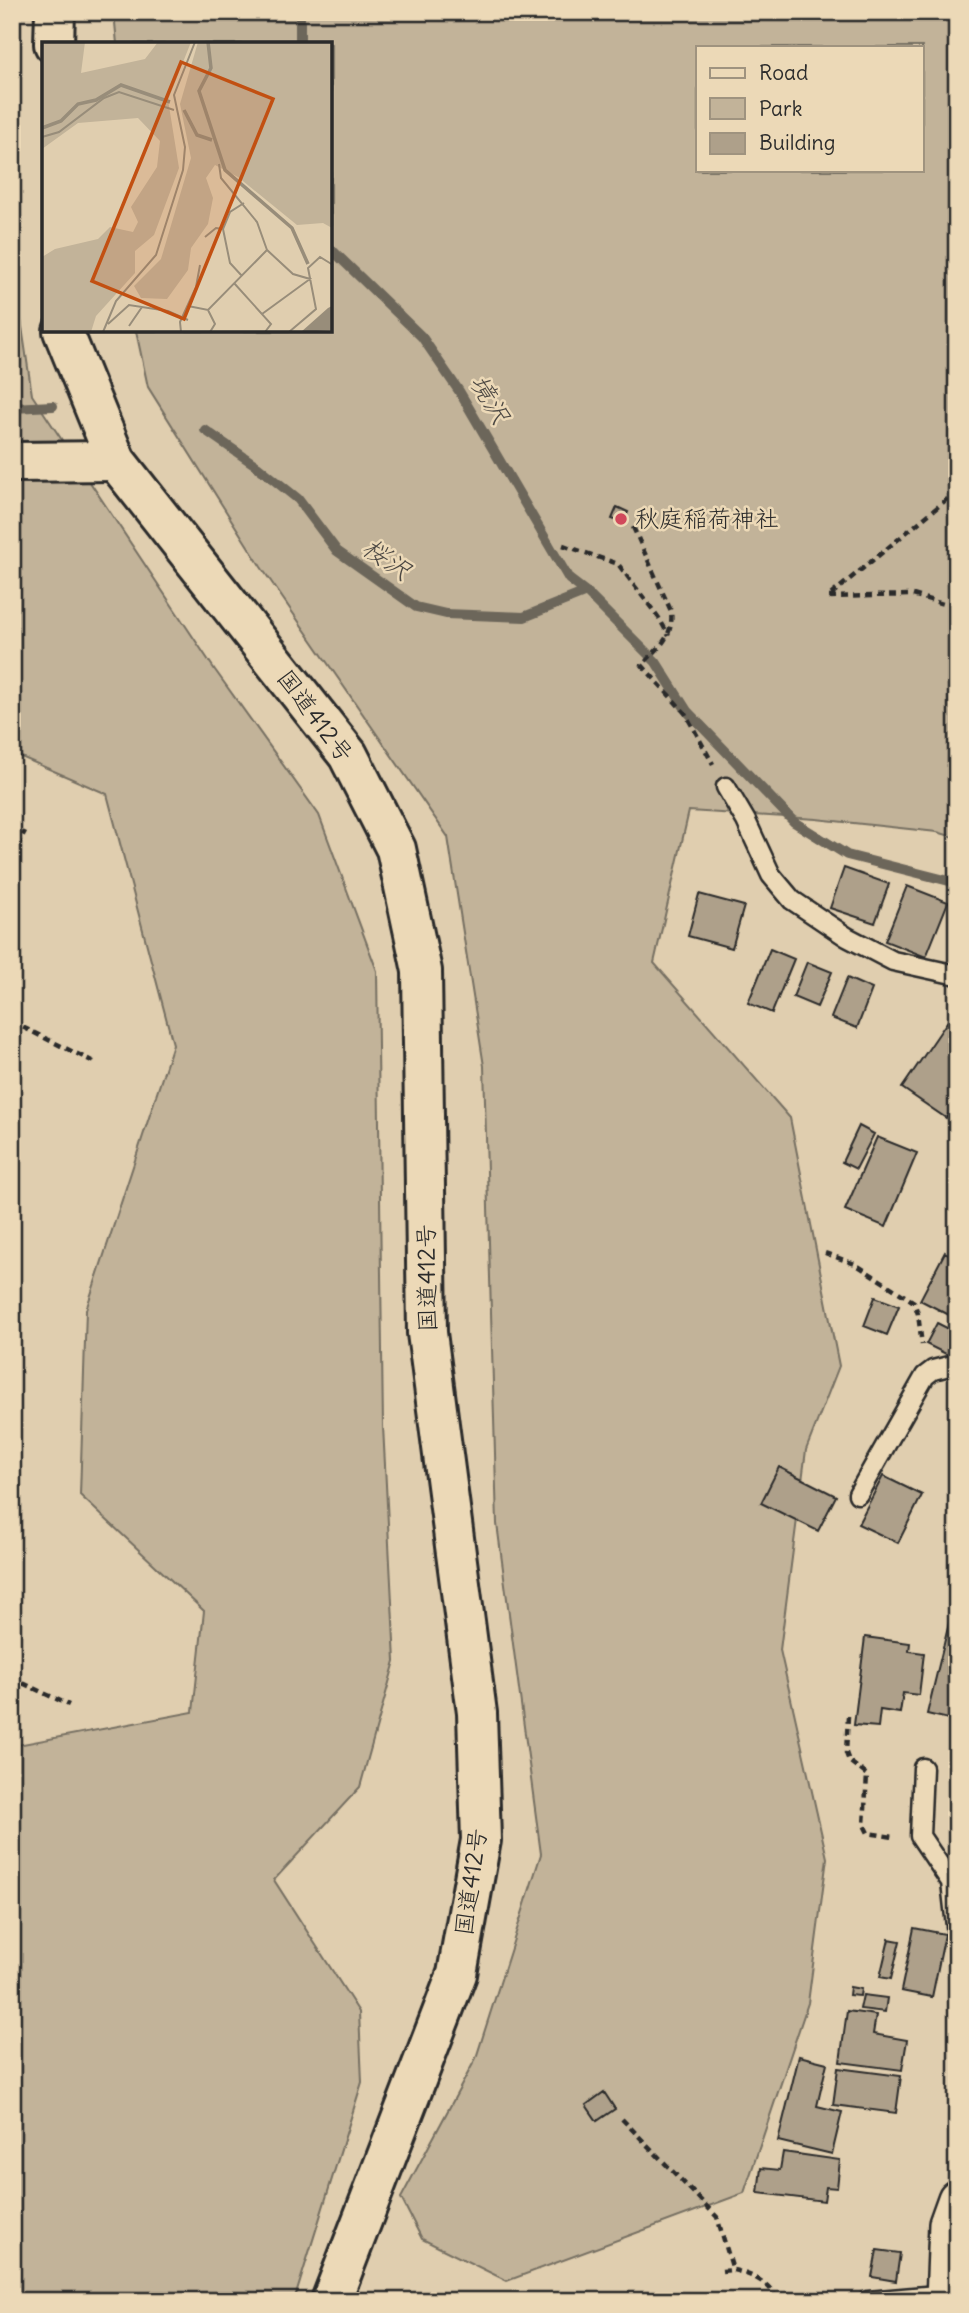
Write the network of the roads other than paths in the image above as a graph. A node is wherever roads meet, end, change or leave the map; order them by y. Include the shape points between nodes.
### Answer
1 (55, 12) edge
2 (54, 42) edge
3 (63, 332) edge
4 (116, 461) junction
5 (12, 462) edge
6 (726, 787) road end
7 (957, 975) edge
8 (957, 1364) edge
9 (858, 1494) dead end
10 (923, 1768) dead end
11 (957, 1935) edge
12 (957, 2199) edge
13 (948, 2296) edge
14 (331, 2301) edge
15 (868, 2301) edge

1 - 2 main road
3 - 4 main road, 国道412号
4 - 5 main road
4 - 14 main road, 国道412号 via 348,755 396,849 422,971 427,1333 477,1713 481,1840 457,1974
6 - 7 lane via 771,875 792,900 893,961
8 - 9 lane via 925,1376
10 - 11 lane via 920,1836 951,1882
12 - 13 street via 948,2224
13 - 15 lane

